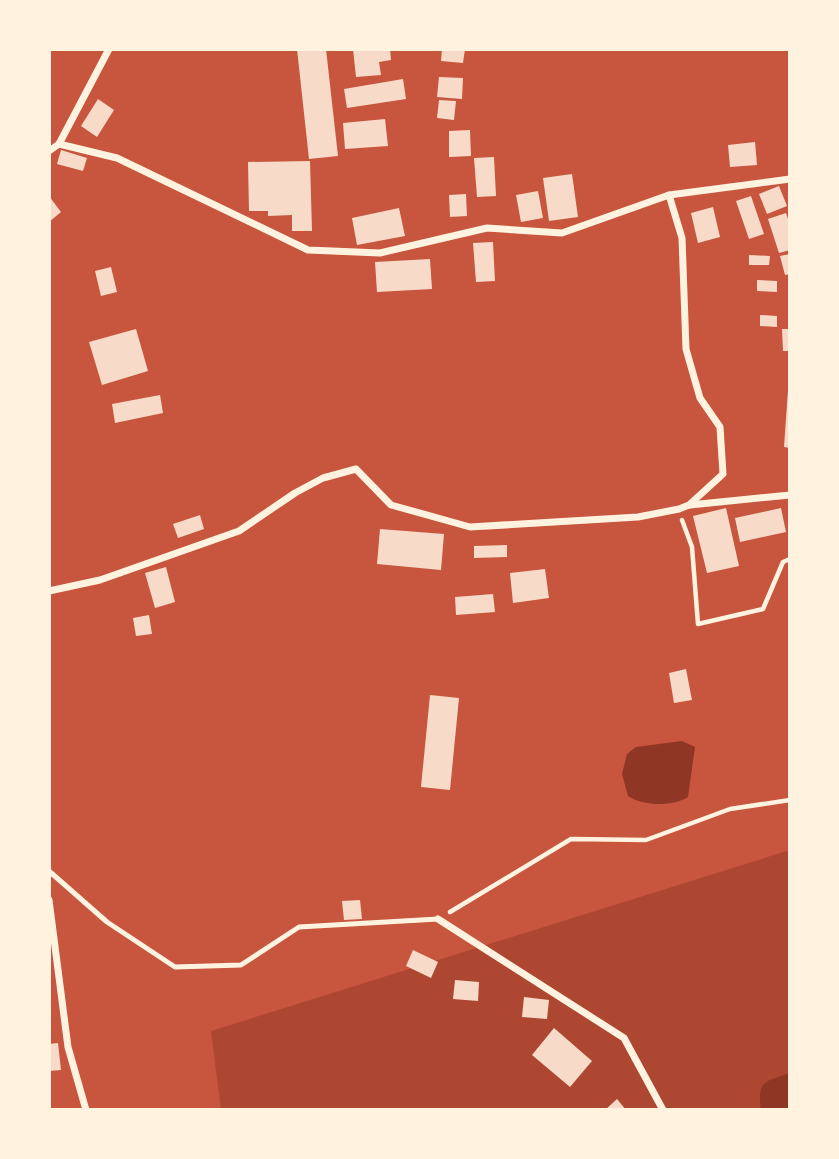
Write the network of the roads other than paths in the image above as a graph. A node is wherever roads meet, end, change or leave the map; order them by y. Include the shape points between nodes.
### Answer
1 (109, 49) edge
2 (59, 144) junction
3 (49, 151) edge
4 (790, 178) edge
5 (669, 195) junction
6 (790, 495) edge
7 (690, 505) junction
8 (49, 591) edge
9 (49, 870) edge
10 (49, 900) edge
11 (438, 919) joint
12 (86, 1110) edge
13 (663, 1110) edge

1 - 2 street
2 - 3 street
2 - 5 street via 117,159 308,250 380,253 487,228 562,233
4 - 5 street
5 - 7 street via 682,238 686,349 700,398 720,427 723,474
6 - 7 street
7 - 8 street via 625,518 470,527 391,505 356,469 295,492 239,531 100,580
9 - 11 lane via 107,922 175,967 241,965 299,927
10 - 12 street via 68,1047
11 - 13 street via 624,1038

